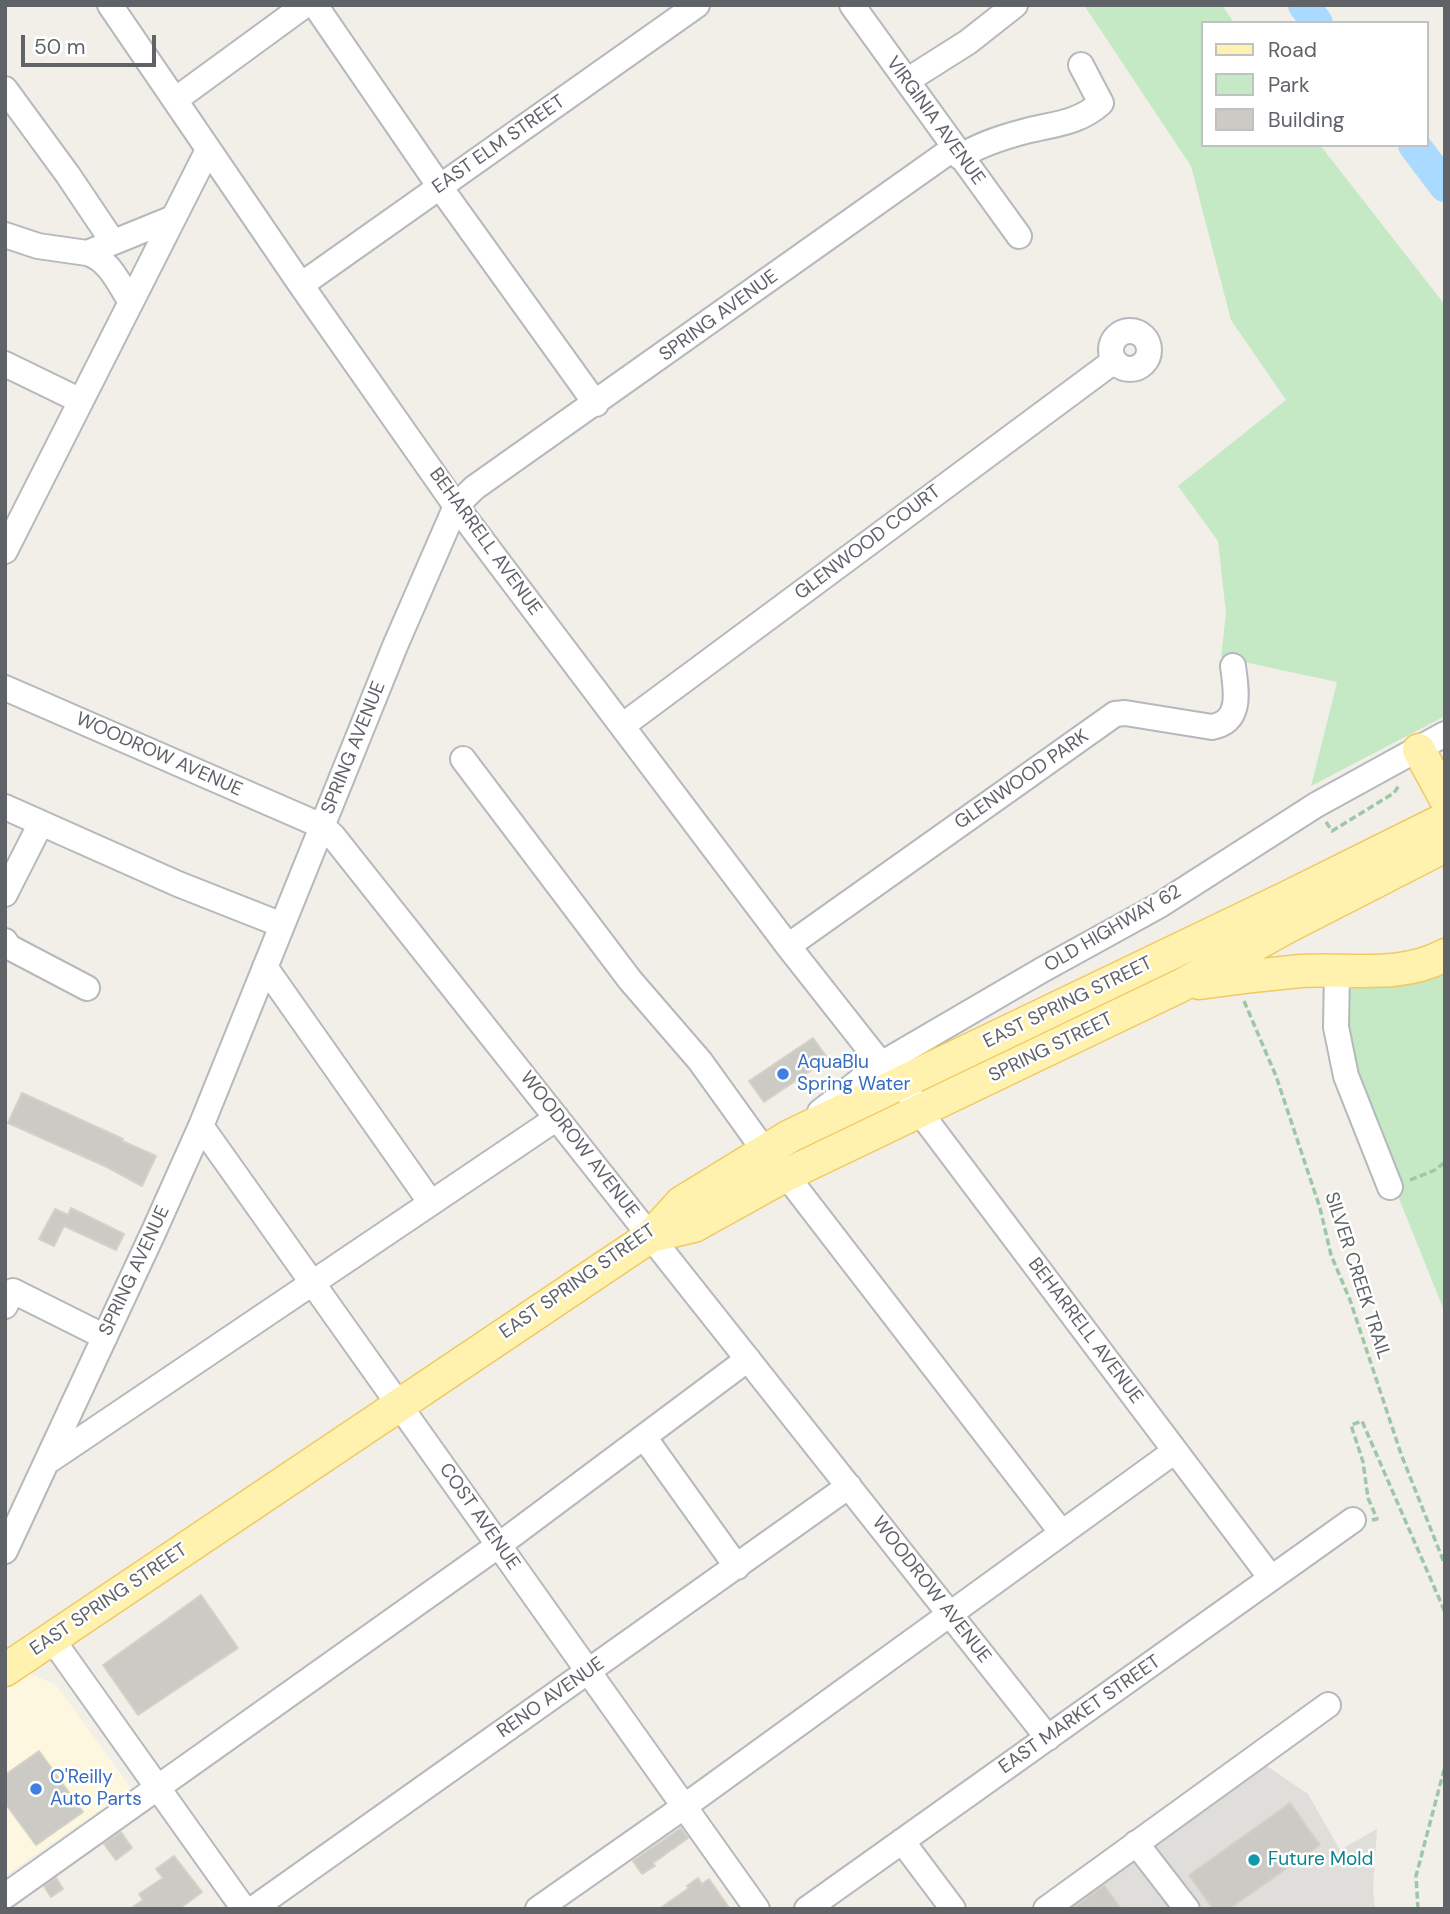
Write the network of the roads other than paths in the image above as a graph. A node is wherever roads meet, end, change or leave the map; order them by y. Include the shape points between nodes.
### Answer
1 (110, 5) edge
2 (305, 5) edge
3 (315, 5) edge
4 (697, 5) edge
5 (852, 5) edge
6 (1015, 5) edge
7 (1081, 65) dead end
8 (908, 80) junction
9 (5, 89) edge
10 (175, 100) junction
11 (208, 150) junction
12 (957, 152) junction
13 (439, 187) junction
14 (173, 218) junction
15 (5, 235) edge
16 (1019, 236) dead end
17 (113, 242) junction
18 (87, 253) junction
19 (301, 285) junction
20 (131, 302) junction
21 (1114, 361) dead end
22 (5, 364) edge
23 (81, 401) junction
24 (596, 404) junction
25 (456, 506) junction
26 (8, 537) edge
27 (1233, 666) dead end
28 (5, 688) edge
29 (622, 726) junction
30 (1432, 742) edge
31 (463, 759) dead end
32 (1445, 797) edge
33 (5, 807) edge
34 (1445, 819) edge
35 (41, 823) junction
36 (322, 826) junction
37 (1432, 843) edge
38 (5, 894) edge
39 (282, 925) junction
40 (5, 941) edge
41 (788, 946) junction
42 (1445, 955) edge
43 (265, 967) junction
44 (1337, 971) junction
45 (1180, 986) junction
46 (87, 988) dead end
47 (891, 1073) junction
48 (919, 1111) junction
49 (557, 1118) junction
50 (201, 1126) junction
51 (777, 1143) junction
52 (786, 1175) junction
53 (1391, 1187) road end
54 (431, 1203) junction
55 (651, 1236) junction
56 (313, 1282) junction
57 (8, 1295) edge
58 (105, 1336) junction
59 (748, 1359) junction
60 (399, 1404) junction
61 (644, 1437) junction
62 (1175, 1451) junction
63 (46, 1463) junction
64 (849, 1486) junction
65 (1359, 1521) road end
66 (1062, 1533) junction
67 (499, 1545) junction
68 (5, 1551) edge
69 (737, 1567) junction
70 (1271, 1578) junction
71 (950, 1615) junction
72 (52, 1639) junction
73 (5, 1670) edge
74 (589, 1671) junction
75 (1328, 1705) dead end
76 (1048, 1738) junction
77 (158, 1787) junction
78 (685, 1806) junction
79 (902, 1841) junction
80 (1136, 1843) junction
81 (5, 1896) edge
82 (244, 1909) edge
83 (253, 1909) edge
84 (538, 1909) edge
85 (757, 1909) edge
86 (807, 1909) edge
87 (953, 1909) edge
88 (1046, 1909) edge
89 (1187, 1909) edge

1 - 10 street, BEHARRELL AVENUE
2 - 10 street
3 - 13 street
4 - 13 street, EAST ELM STREET
5 - 8 street, VIRGINIA AVENUE
6 - 8 street
7 - 12 street, SPRING AVENUE via 1101,103 1090,114
8 - 12 street, VIRGINIA AVENUE
9 - 17 street
10 - 11 street, BEHARRELL AVENUE
11 - 14 street
11 - 19 street, BEHARRELL AVENUE
12 - 16 street, VIRGINIA AVENUE
12 - 24 street, SPRING AVENUE
13 - 19 street, EAST ELM STREET
13 - 24 street
14 - 17 street
14 - 20 street
15 - 18 street via 38,246
17 - 18 street
18 - 20 street via 106,264
19 - 25 street, BEHARRELL AVENUE
20 - 23 street
21 - 29 street, GLENWOOD COURT
22 - 23 street
23 - 26 street
24 - 25 street, SPRING AVENUE via 474,488
25 - 29 street, BEHARRELL AVENUE
25 - 36 street, SPRING AVENUE
27 - 41 street, GLENWOOD PARK via 1236,701 1232,716 1223,725 1115,714
28 - 36 street, WOODROW AVENUE
29 - 41 street, BEHARRELL AVENUE
30 - 32 main road
30 - 47 street, OLD HIGHWAY 62 via 1316,805 1160,905 1042,970
31 - 51 street via 630,980
33 - 35 street
34 - 37 main road, EAST SPRING STREET
35 - 38 street
35 - 39 street
36 - 39 street, SPRING AVENUE
36 - 49 street, WOODROW AVENUE
37 - 45 main road, SPRING STREET
37 - 47 main road, EAST SPRING STREET via 1286,898
39 - 43 street, SPRING AVENUE
40 - 46 street
41 - 47 street, BEHARRELL AVENUE
42 - 44 main road via 1415,967
43 - 50 street, SPRING AVENUE
43 - 54 street
44 - 45 main road
44 - 53 street via 1336,1027 1346,1076
45 - 48 main road, SPRING STREET
47 - 48 street, BEHARRELL AVENUE
47 - 51 main road, EAST SPRING STREET via 879,1095
48 - 52 main road, SPRING STREET
48 - 62 street, BEHARRELL AVENUE
49 - 54 street
49 - 55 street, WOODROW AVENUE
50 - 56 street, COST AVENUE
50 - 58 street, SPRING AVENUE
51 - 55 main road, EAST SPRING STREET via 681,1203
52 - 55 main road, SPRING STREET via 694,1226
52 - 66 street
54 - 56 street
55 - 59 street, WOODROW AVENUE
55 - 60 main road, EAST SPRING STREET
56 - 60 street, COST AVENUE
56 - 63 street
57 - 58 street
58 - 63 street, SPRING AVENUE
59 - 61 street
59 - 64 street, WOODROW AVENUE
60 - 67 street, COST AVENUE
60 - 72 main road, EAST SPRING STREET
61 - 67 street
61 - 69 street
62 - 66 street
62 - 70 street, BEHARRELL AVENUE
63 - 68 street, SPRING AVENUE
64 - 69 street, RENO AVENUE
64 - 71 street, WOODROW AVENUE
65 - 70 street, EAST MARKET STREET
66 - 71 street
67 - 74 street, COST AVENUE
67 - 77 street
69 - 74 street, RENO AVENUE
70 - 76 street, EAST MARKET STREET
71 - 76 street, WOODROW AVENUE
71 - 78 street
72 - 73 main road, EAST SPRING STREET
72 - 77 street
74 - 78 street, COST AVENUE
74 - 83 street, RENO AVENUE
75 - 80 street
76 - 79 street, EAST MARKET STREET
77 - 81 street
77 - 82 street
78 - 84 street
78 - 85 street, COST AVENUE
79 - 86 street, EAST MARKET STREET
79 - 87 street
80 - 88 street
80 - 89 street

